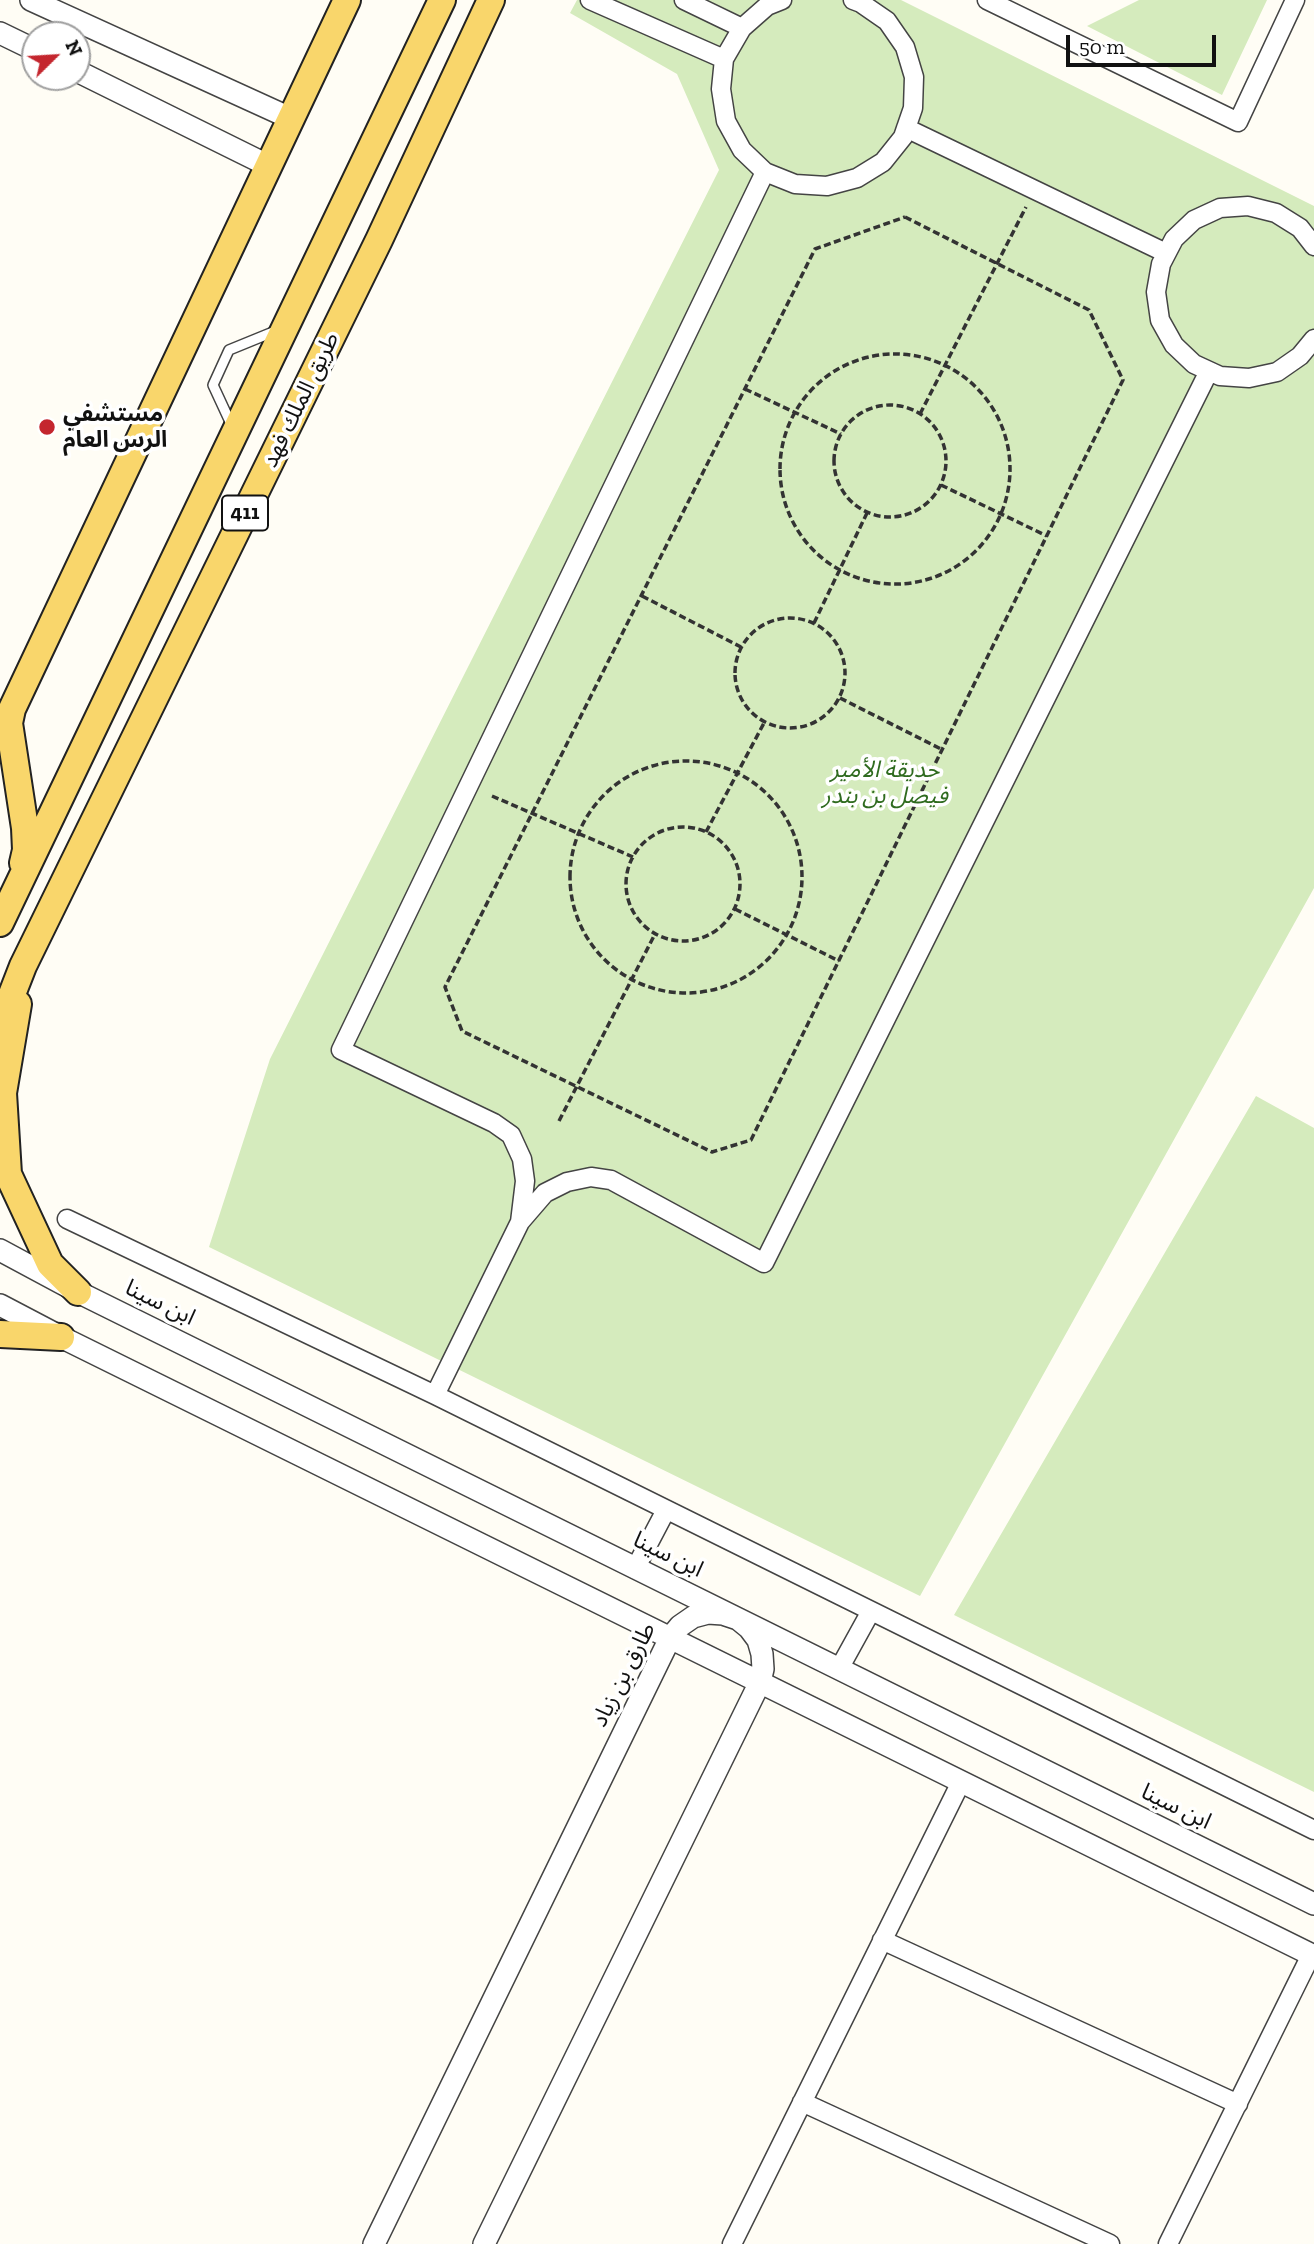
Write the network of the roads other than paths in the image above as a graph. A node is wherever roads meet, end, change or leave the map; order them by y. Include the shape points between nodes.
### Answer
1 (347, 0) edge
2 (491, 0) edge
3 (590, 0) edge
4 (684, 0) edge
5 (782, 0) edge
6 (853, 0) edge
7 (987, 0) edge
8 (1295, 0) edge
9 (35, 1) edge
10 (437, 4) edge
11 (742, 28) junction
12 (0, 33) edge
13 (21, 43) edge
14 (724, 59) junction
15 (91, 78) edge
16 (290, 118) junction
17 (906, 128) junction
18 (267, 165) junction
19 (765, 172) junction
20 (1314, 246) edge
21 (1166, 253) junction
22 (286, 327) junction
23 (1314, 339) edge
24 (1209, 371) junction
25 (235, 432) junction
26 (17, 888) junction
27 (0, 923) edge
28 (23, 966) junction
29 (0, 1025) edge
30 (67, 1219) dead end
31 (520, 1222) junction
32 (0, 1250) edge
33 (78, 1292) junction
34 (0, 1305) edge
35 (0, 1335) edge
36 (61, 1338) junction
37 (435, 1395) junction
38 (666, 1510) junction
39 (635, 1569) junction
40 (871, 1611) junction
41 (738, 1619) junction
42 (670, 1638) junction
43 (839, 1669) junction
44 (760, 1682) junction
45 (961, 1782) junction
46 (1314, 1830) edge
47 (1314, 1904) edge
48 (883, 1940) junction
49 (1313, 1956) edge
50 (802, 2102) junction
51 (1238, 2104) junction
52 (374, 2244) edge
53 (484, 2244) edge
54 (732, 2244) edge
55 (1110, 2244) edge
56 (1168, 2244) edge

1 - 16 main road
2 - 28 main road, طريق الملك فهد / 411 via 379,240
3 - 14 street
4 - 11 street
5 - 11 street via 767,6
6 - 17 street via 887,21 905,47 914,77 913,108
7 - 8 street via 1238,121
9 - 16 street
10 - 22 main road, طريق الملك فهد / 411
11 - 14 street
12 - 13 street
14 - 19 street via 721,89 726,121 742,150
15 - 18 street
16 - 18 main road
17 - 19 street via 883,162 857,178 827,186 795,184
17 - 21 street
18 - 26 main road via 12,709 9,723 26,828
19 - 31 street via 341,1050 511,1135 522,1159 525,1181
20 - 21 street via 1300,228 1276,213 1248,206 1220,208 1194,220
21 - 24 street via 1156,292 1160,320 1174,345
22 - 25 main road, طريق الملك فهد / 411
22 - 25 lane via 229,350 213,384
23 - 24 street via 1277,372 1249,379
24 - 31 street via 764,1263 611,1180 590,1177 567,1182 545,1193
25 - 26 main road, طريق الملك فهد / 411
26 - 27 main road, طريق الملك فهد / 411
28 - 29 main road, طريق الملك فهد / 411
28 - 33 main road via 3,1093 8,1174 50,1264
30 - 37 street
31 - 37 street
32 - 33 street, ابن سينا
33 - 39 street, ابن سينا
34 - 36 street
35 - 36 main road
36 - 42 street
37 - 38 street
38 - 39 street
38 - 40 street
39 - 41 street, ابن سينا
40 - 43 street
40 - 46 street
41 - 42 street, طارق بن زياد via 708,1613 692,1617
41 - 43 street, ابن سينا
41 - 44 street via 760,1647
42 - 44 street
42 - 52 street, طارق بن زياد
43 - 47 street, ابن سينا
44 - 45 street
44 - 53 street
45 - 48 street
45 - 49 street
48 - 50 street
48 - 51 street
49 - 51 street
50 - 54 street
50 - 55 street
51 - 56 street

